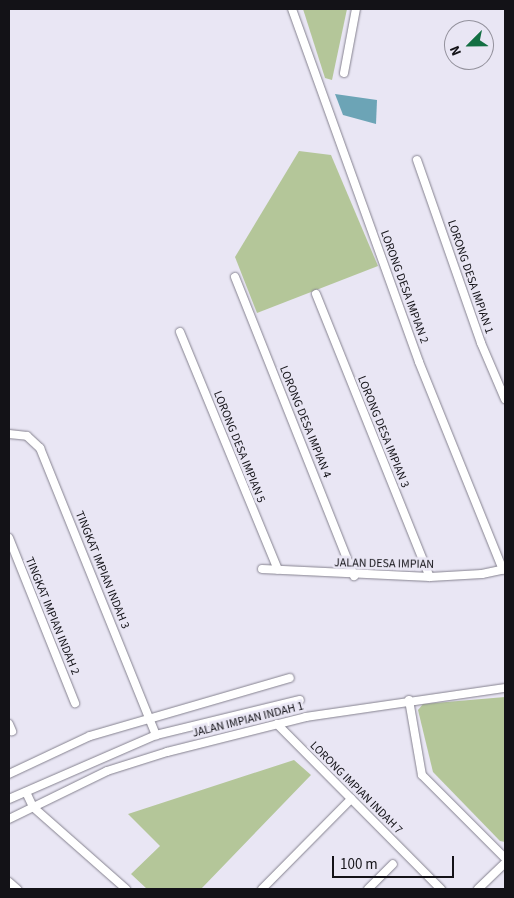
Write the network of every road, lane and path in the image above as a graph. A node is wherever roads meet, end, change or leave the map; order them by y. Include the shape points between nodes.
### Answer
1 (292, 9) edge
2 (356, 9) edge
3 (344, 73) dead end
4 (417, 160) dead end
5 (235, 277) dead end
6 (316, 294) dead end
7 (180, 332) dead end
8 (505, 399) edge
9 (9, 434) edge
10 (9, 538) edge
11 (262, 569) dead end
12 (504, 569) edge
13 (278, 570) junction
14 (354, 576) junction
15 (430, 577) junction
16 (290, 678) dead end
17 (505, 688) edge
18 (300, 700) dead end
19 (409, 700) junction
20 (76, 703) dead end
21 (149, 717) junction
22 (277, 724) junction
23 (156, 735) junction
24 (9, 774) edge
25 (26, 792) junction
26 (351, 799) junction
27 (9, 800) edge
28 (33, 807) junction
29 (9, 819) edge
30 (505, 858) edge
31 (505, 863) edge
32 (393, 864) dead end
33 (9, 882) edge
34 (17, 889) edge
35 (126, 889) edge
36 (262, 889) edge
37 (368, 889) edge
38 (441, 889) edge
39 (478, 889) edge

1 - 12 street, LORONG DESA IMPIAN 2 via 419,362
2 - 3 street
4 - 8 street, LORONG DESA IMPIAN 1
5 - 14 street, LORONG DESA IMPIAN 4
6 - 15 street, LORONG DESA IMPIAN 3
7 - 13 street, LORONG DESA IMPIAN 5
9 - 21 street, TINGKAT IMPIAN INDAH 3 via 27,436 40,448
10 - 20 street, TINGKAT IMPIAN INDAH 2
11 - 13 street, JALAN DESA IMPIAN
12 - 15 street, JALAN DESA IMPIAN
13 - 14 street, JALAN DESA IMPIAN
14 - 15 street, JALAN DESA IMPIAN
16 - 21 street
17 - 19 street, JALAN IMPIAN INDAH 1
18 - 23 street, JALAN IMPIAN INDAH 1
19 - 22 street, JALAN IMPIAN INDAH 1
19 - 30 street via 422,775
21 - 23 street, TINGKAT IMPIAN INDAH 3
21 - 24 street via 90,736
22 - 26 street, LORONG IMPIAN INDAH 7
22 - 28 street, JALAN IMPIAN INDAH 1 via 107,770
23 - 25 street, JALAN IMPIAN INDAH 1
25 - 27 street, JALAN IMPIAN INDAH 1
25 - 28 street
26 - 36 street
26 - 38 street, LORONG IMPIAN INDAH 7
28 - 29 street, JALAN IMPIAN INDAH 1
28 - 35 street
31 - 39 street
32 - 37 street
33 - 34 street

